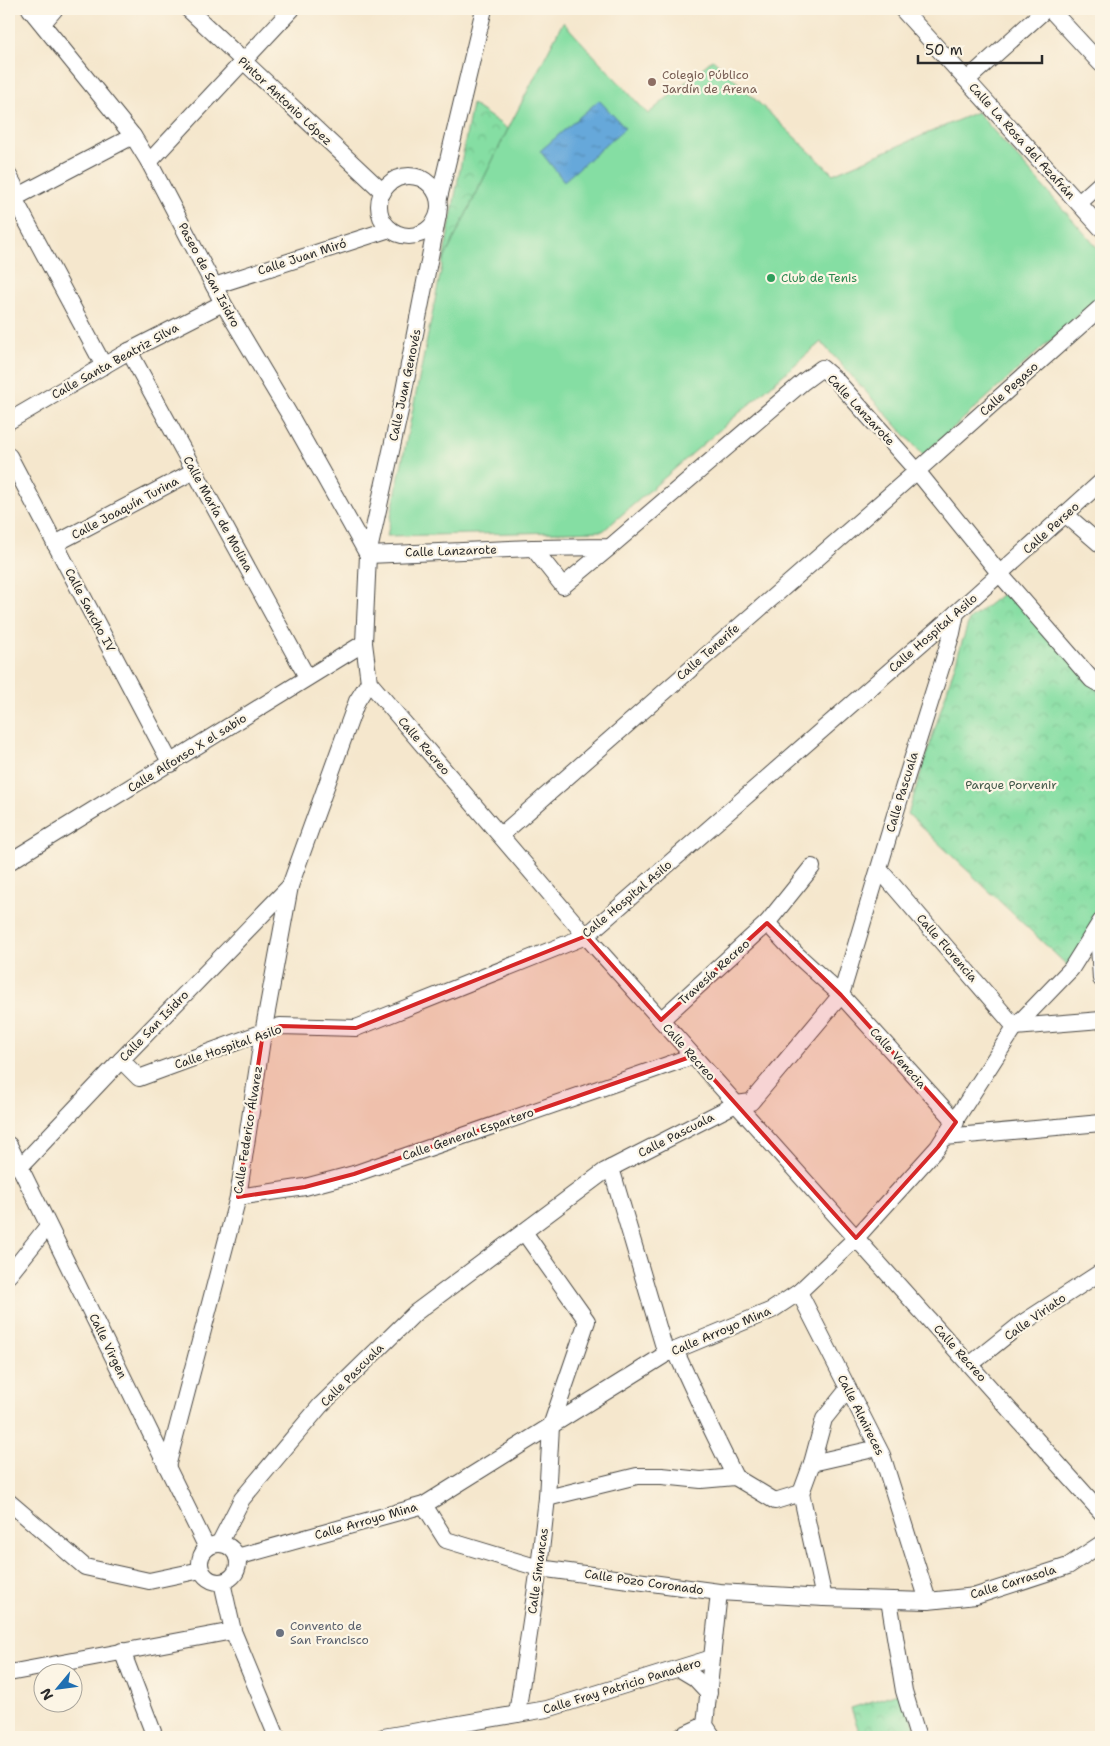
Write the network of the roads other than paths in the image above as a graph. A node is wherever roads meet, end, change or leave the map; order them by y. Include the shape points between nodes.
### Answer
1 (30, 9) edge
2 (55, 9) edge
3 (188, 9) edge
4 (292, 9) edge
5 (484, 9) edge
6 (902, 9) edge
7 (1046, 9) edge
8 (1050, 9) edge
9 (43, 22) junction
10 (242, 61) junction
11 (1101, 64) edge
12 (967, 80) junction
13 (133, 136) junction
14 (149, 162) junction
15 (9, 176) edge
16 (1101, 183) edge
17 (383, 192) junction
18 (439, 198) junction
19 (11, 199) edge
20 (1079, 204) junction
21 (438, 215) junction
22 (1101, 228) edge
23 (390, 229) junction
24 (214, 286) junction
25 (223, 303) junction
26 (1101, 306) edge
27 (129, 351) junction
28 (104, 366) junction
29 (9, 421) edge
30 (9, 456) edge
31 (194, 471) junction
32 (917, 471) junction
33 (1101, 482) edge
34 (1065, 514) junction
35 (55, 544) junction
36 (1101, 545) edge
37 (610, 547) junction
38 (533, 548) junction
39 (368, 554) junction
40 (1000, 574) junction
41 (956, 613) junction
42 (364, 643) junction
43 (306, 677) junction
44 (369, 682) junction
45 (1101, 685) edge
46 (171, 764) junction
47 (501, 835) junction
48 (9, 862) edge
49 (812, 867) dead end
50 (879, 869) junction
51 (290, 886) junction
52 (1101, 921) edge
53 (767, 923) junction
54 (1101, 932) edge
55 (586, 936) junction
56 (1101, 979) edge
57 (841, 995) junction
58 (661, 1020) junction
59 (1101, 1020) edge
60 (1015, 1027) junction
61 (263, 1033) junction
62 (693, 1056) junction
63 (121, 1060) junction
64 (736, 1104) junction
65 (956, 1122) junction
66 (1101, 1123) edge
67 (945, 1137) junction
68 (9, 1145) edge
69 (19, 1168) junction
70 (611, 1168) junction
71 (238, 1197) junction
72 (48, 1226) junction
73 (524, 1232) junction
74 (856, 1238) junction
75 (1101, 1272) edge
76 (9, 1275) edge
77 (799, 1292) junction
78 (671, 1352) junction
79 (971, 1364) junction
80 (848, 1389) junction
81 (551, 1426) junction
82 (878, 1448) junction
83 (812, 1463) junction
84 (168, 1467) junction
85 (735, 1477) junction
86 (801, 1494) junction
87 (547, 1498) junction
88 (9, 1502) edge
89 (424, 1505) junction
90 (1101, 1512) edge
91 (1101, 1544) edge
92 (213, 1546) junction
93 (237, 1557) junction
94 (539, 1568) junction
95 (201, 1570) junction
96 (222, 1582) junction
97 (719, 1592) junction
98 (824, 1598) junction
99 (889, 1600) junction
100 (928, 1600) junction
101 (233, 1631) junction
102 (122, 1651) junction
103 (712, 1658) junction
104 (680, 1669) junction
105 (9, 1673) edge
106 (708, 1693) junction
107 (517, 1714) junction
108 (709, 1731) edge
109 (152, 1736) edge
110 (277, 1737) edge
111 (383, 1737) edge
112 (679, 1737) edge
113 (918, 1737) edge

1 - 9 street, Paseo de San Isidro
2 - 9 street
3 - 10 street, Pintor Antonio López
4 - 10 street
5 - 18 street
6 - 12 street, Calle La Rosa del Azafrán
7 - 12 street
8 - 11 street
9 - 13 street, Paseo de San Isidro
10 - 14 street
10 - 17 street, Pintor Antonio López
12 - 20 street, Calle La Rosa del Azafrán
13 - 14 street, Paseo de San Isidro
13 - 19 street
14 - 24 street, Paseo de San Isidro
15 - 19 street via 14,185
16 - 20 street
17 - 18 street via 395,179 413,176 429,183
17 - 23 street via 380,212
18 - 21 street
19 - 28 street
20 - 22 street, Calle La Rosa del Azafrán
21 - 23 street via 429,230 413,236 397,234
21 - 39 street, Calle Juan Genovés
23 - 24 street, Calle Juan Miró
24 - 25 street, Paseo de San Isidro
25 - 27 street, Calle Santa Beatriz Silva
25 - 39 street, Paseo de San Isidro
26 - 32 street, Calle Pegaso
27 - 28 street, Calle Santa Beatriz Silva
27 - 31 street, Calle María de Molina
28 - 29 street, Calle Santa Beatriz Silva
30 - 35 street, Calle Sancho IV
31 - 35 street, Calle Joaquín Turina
31 - 43 street, Calle María de Molina
32 - 37 street, Calle Lanzarote via 822,368
32 - 40 street, Calle Lanzarote
32 - 47 street, Calle Tenerife
33 - 34 street, Calle Perseo
34 - 36 street
34 - 40 street, Calle Perseo
35 - 46 street, Calle Sancho IV
37 - 38 street, Calle Lanzarote
37 - 38 street, Calle Lanzarote via 563,586
38 - 39 street, Calle Lanzarote
39 - 42 street
40 - 41 street, Calle Hospital Asilo
40 - 45 street, Calle Lanzarote via 1092,680
41 - 50 street, Calle Pascuala
41 - 55 street, Calle Hospital Asilo
42 - 43 street, Calle Alfonso X el sabio
42 - 44 street
43 - 46 street, Calle Alfonso X el sabio
44 - 47 street, Calle Recreo
44 - 51 street, Calle Federico Álvarez via 357,701
46 - 48 street, Calle Alfonso X el sabio
47 - 55 street, Calle Recreo
49 - 53 street, Travesía Recreo
50 - 57 street, Calle Pascuala
50 - 60 street, Calle Florencia
51 - 61 street, Calle Federico Álvarez
51 - 63 street, Calle San Isidro
52 - 60 street, Calle Arroyo Mina via 1071,969
53 - 57 street
53 - 58 street, Travesía Recreo
54 - 56 street via 1098,946
55 - 58 street, Calle Recreo
55 - 61 street, Calle Hospital Asilo via 356,1028 280,1026
57 - 64 street, Calle Pascuala via 751,1102
57 - 65 street, Calle Venecia
58 - 62 street, Calle Recreo
59 - 60 street
60 - 65 street, Calle Arroyo Mina
61 - 63 street, Calle Hospital Asilo via 139,1078
61 - 71 street, Calle Federico Álvarez
62 - 64 street, Calle Recreo
62 - 71 street, Calle General Espartero via 354,1174 306,1187
63 - 69 street, Calle San Isidro
64 - 70 street, Calle Pascuala
64 - 74 street, Calle Recreo
65 - 67 street, Calle Arroyo Mina
66 - 67 street
67 - 74 street, Calle Arroyo Mina
68 - 69 street, Calle Virgen
69 - 72 street, Calle Virgen
70 - 73 street, Calle Pascuala
70 - 78 street
71 - 84 street, Calle Federico Álvarez
72 - 76 street
72 - 84 street, Calle Virgen
73 - 81 street, Calle Simancas via 587,1321
73 - 92 street, Calle Pascuala via 415,1313 320,1406 242,1499
74 - 77 street, Calle Arroyo Mina
74 - 79 street, Calle Recreo
75 - 79 street, Calle Viriato via 1021,1324
77 - 78 street, Calle Arroyo Mina via 772,1310
77 - 80 street, Calle Almireces
78 - 81 street, Calle Arroyo Mina
78 - 85 street
79 - 90 street, Calle Recreo
80 - 82 street, Calle Almireces
80 - 83 street via 824,1418
81 - 87 street, Calle Simancas
81 - 89 street, Calle Arroyo Mina
82 - 83 street
82 - 100 street, Calle Almireces
83 - 86 street
84 - 92 street, Calle Virgen
85 - 86 street via 775,1501
85 - 87 street via 700,1480 637,1476
86 - 98 street
87 - 94 street, Calle Simancas
88 - 95 street via 85,1567 149,1581
89 - 93 street, Calle Arroyo Mina
89 - 94 street, Calle Pozo Coronado via 446,1540
91 - 100 street, Calle Carrasola via 1068,1566 976,1596
92 - 93 street via 230,1548
92 - 95 street via 201,1558
93 - 96 street via 233,1576
94 - 97 street, Calle Pozo Coronado
94 - 107 street, Calle Simancas
95 - 96 street via 209,1580
96 - 101 street
97 - 98 street, Calle Pozo Coronado
97 - 103 street
98 - 99 street, Calle Pozo Coronado
99 - 100 street, Calle Carrasola
99 - 113 street via 904,1691
101 - 102 street
101 - 110 street
102 - 105 street
102 - 109 street
103 - 104 street, Calle Fray Patricio Panadero
103 - 106 street
104 - 106 street via 695,1678
104 - 107 street, Calle Fray Patricio Panadero via 546,1710
106 - 108 street
107 - 111 street, Calle Fray Patricio Panadero
108 - 112 street

